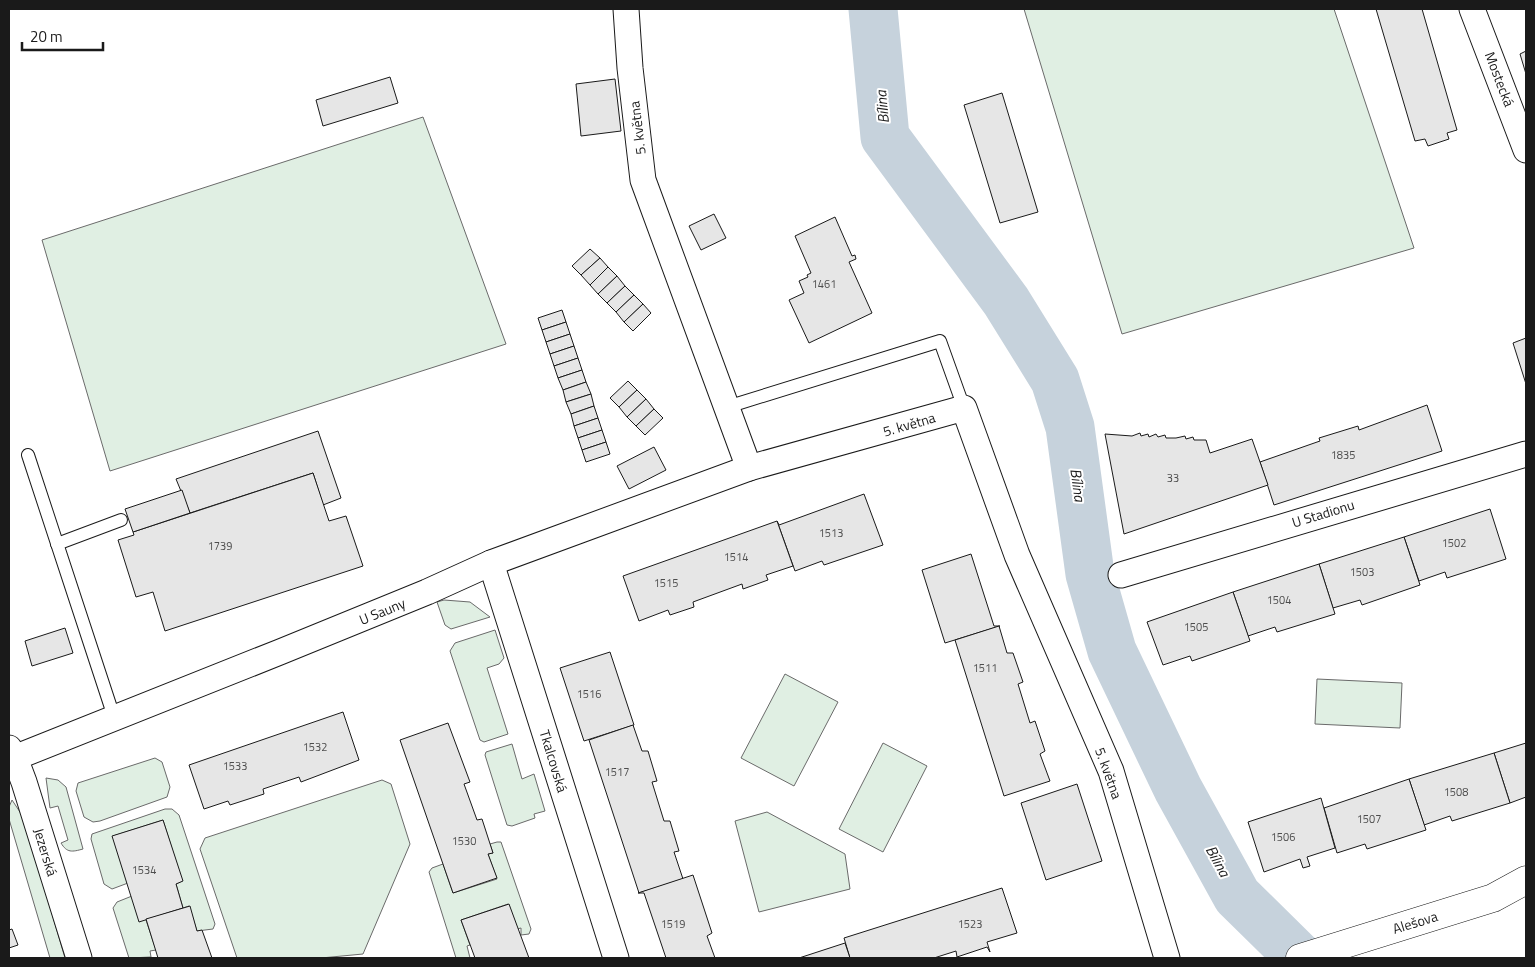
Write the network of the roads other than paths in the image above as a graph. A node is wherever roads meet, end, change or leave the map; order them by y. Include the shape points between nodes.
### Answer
1 (626, 9) edge
2 (1472, 9) edge
3 (1526, 150) edge
4 (727, 407) junction
5 (964, 408) junction
6 (1526, 454) edge
7 (28, 455) dead end
8 (749, 468) junction
9 (121, 520) dead end
10 (57, 544) junction
11 (491, 563) junction
12 (1121, 575) dead end
13 (114, 717) junction
14 (11, 755) edge
15 (1526, 880) edge
16 (1313, 954) edge
17 (79, 958) edge
18 (616, 958) edge
19 (1167, 958) edge

1 - 4 street, 5. května via 643,180
2 - 3 street, Mostecká
4 - 5 lane via 940,341
4 - 8 street, 5. května
5 - 8 street, 5. května
5 - 19 street, 5. května via 1016,555 1111,771
6 - 12 street, U Stadionu
7 - 10 lane
8 - 11 street, U Sauny
9 - 10 lane
10 - 13 lane
11 - 13 street, U Sauny via 427,592
11 - 18 street, Tkalcovská
13 - 14 street, U Sauny
14 - 17 street, Jezerská
15 - 16 street, Alešova via 1493,898

